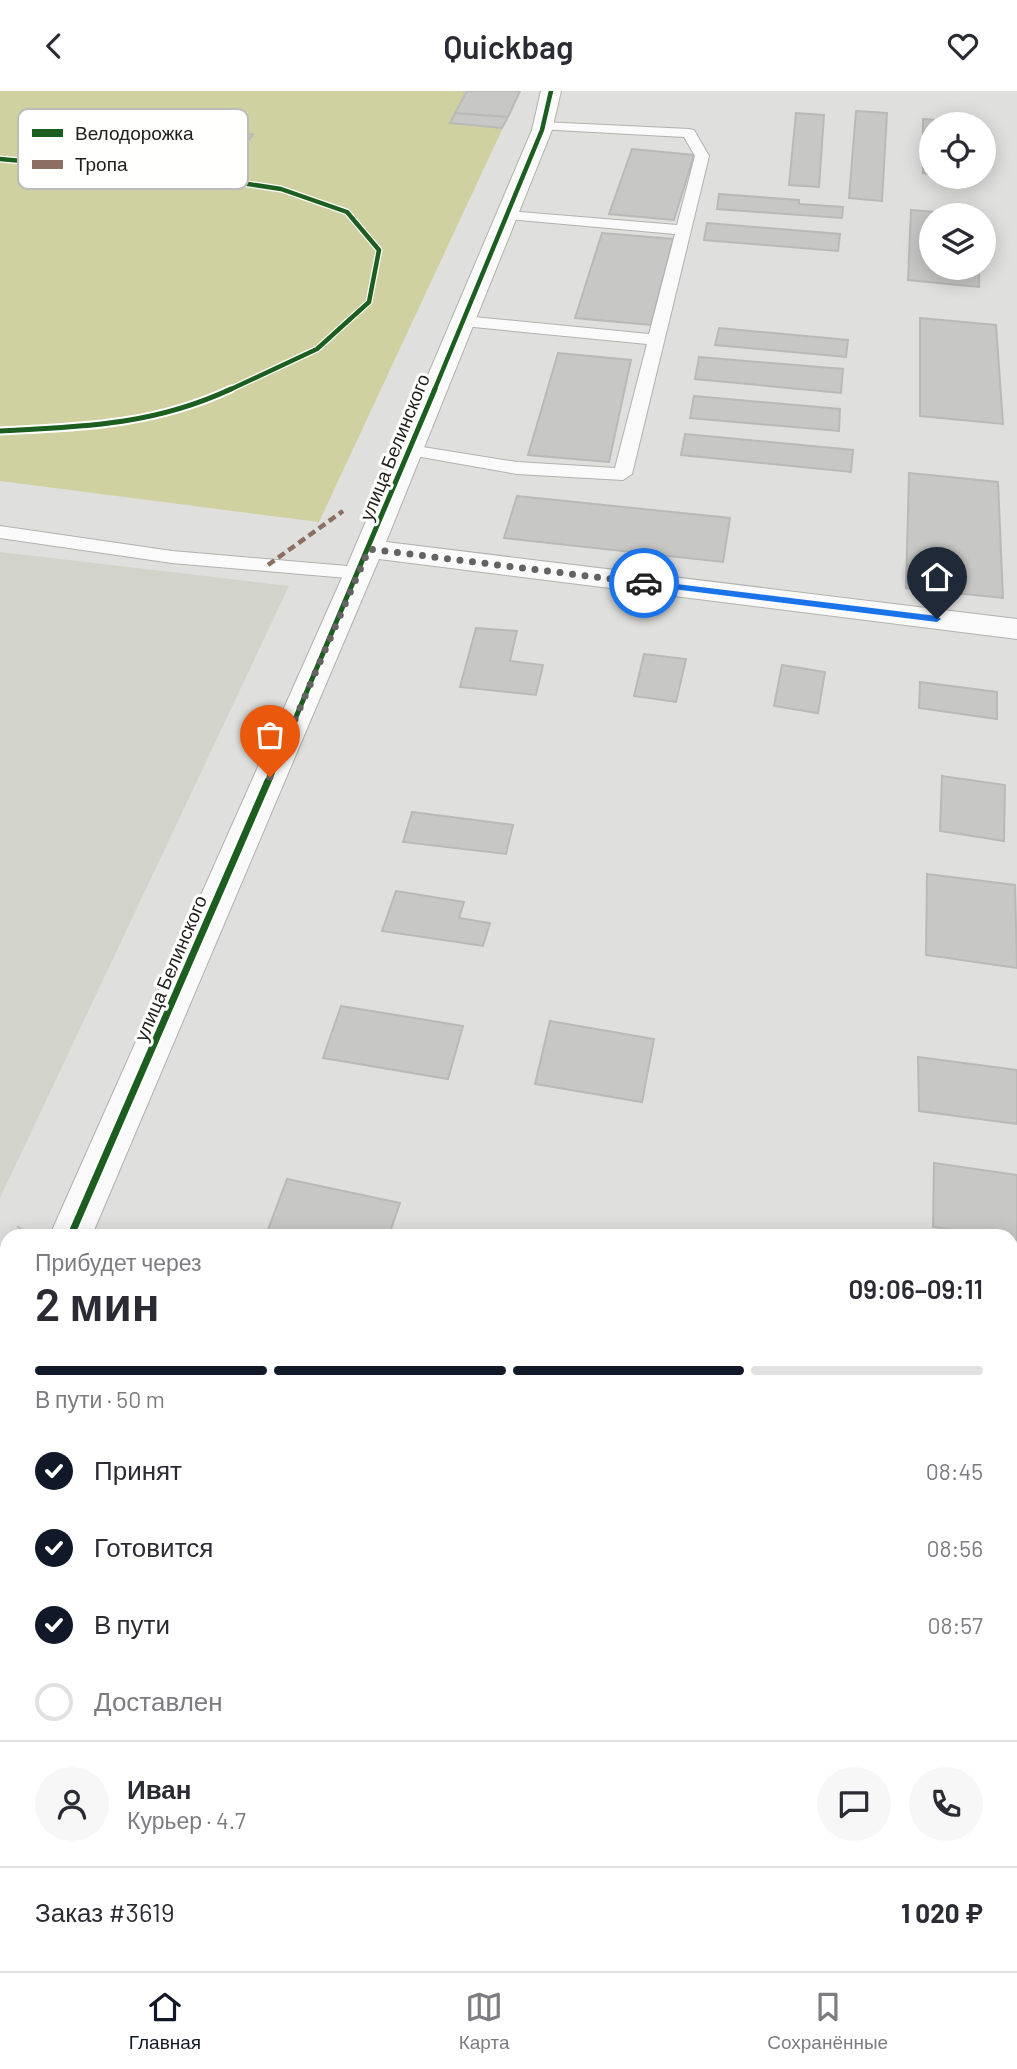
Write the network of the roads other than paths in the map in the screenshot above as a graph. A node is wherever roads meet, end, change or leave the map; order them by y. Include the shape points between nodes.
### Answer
1 (551, 91) edge
2 (543, 126) junction
3 (507, 215) junction
4 (683, 230) junction
5 (463, 321) junction
6 (656, 340) junction
7 (410, 450) junction
8 (0, 532) edge
9 (364, 561) junction
10 (1017, 629) edge
11 (74, 1229) edge

1 - 2 street, улица Белинского
2 - 3 street, улица Белинского
2 - 4 lane via 689,133 702,156
3 - 4 lane
3 - 5 street, улица Белинского
4 - 6 lane
5 - 6 lane
5 - 7 street, улица Белинского
6 - 7 lane via 623,474 517,468
7 - 9 street, улица Белинского
8 - 9 lane via 172,557
9 - 10 street
9 - 11 street, улица Белинского

